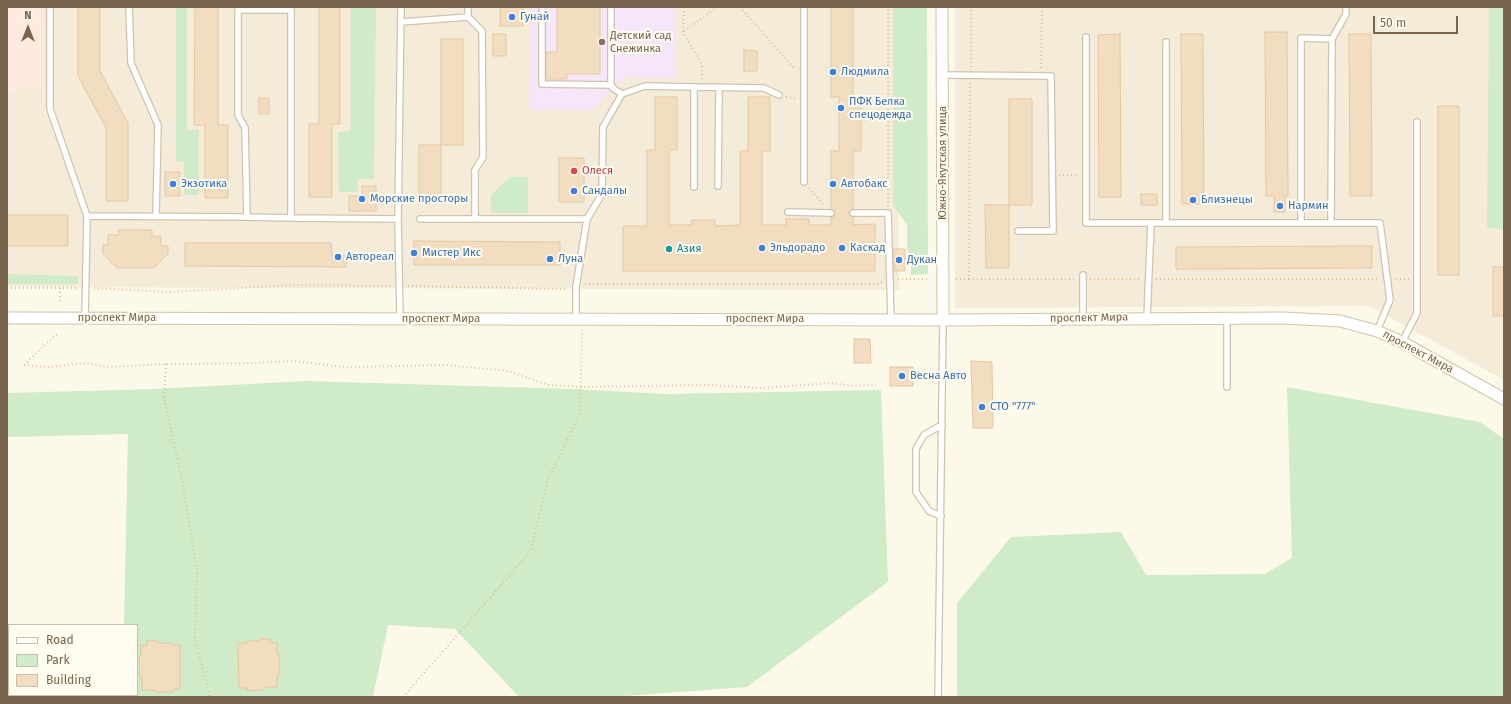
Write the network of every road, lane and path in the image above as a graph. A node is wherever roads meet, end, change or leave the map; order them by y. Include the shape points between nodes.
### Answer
1 (50, 7) edge
2 (129, 7) edge
3 (401, 7) edge
4 (468, 7) edge
5 (542, 7) edge
6 (611, 7) edge
7 (684, 7) edge
8 (717, 7) edge
9 (740, 7) edge
10 (804, 7) edge
11 (888, 7) edge
12 (942, 7) edge
13 (1042, 7) edge
14 (1346, 7) edge
15 (468, 17) junction
16 (401, 22) junction
17 (684, 32) junction
18 (1086, 38) dead end
19 (1332, 39) junction
20 (1166, 42) dead end
21 (793, 68) dead end
22 (943, 75) junction
23 (1041, 76) junction
24 (611, 85) junction
25 (694, 87) junction
26 (702, 87) junction
27 (719, 87) junction
28 (622, 94) junction
29 (779, 95) dead end
30 (1417, 122) dead end
31 (1052, 175) junction
32 (1086, 175) junction
33 (804, 182) joint
34 (718, 186) dead end
35 (694, 187) dead end
36 (788, 212) dead end
37 (831, 213) joint
38 (853, 213) dead end
39 (888, 213) junction
40 (88, 216) junction
41 (156, 216) junction
42 (247, 217) junction
43 (291, 218) junction
44 (398, 219) junction
45 (420, 219) dead end
46 (475, 219) junction
47 (587, 219) junction
48 (1151, 223) junction
49 (1166, 223) junction
50 (1301, 223) junction
51 (1331, 223) junction
52 (1018, 232) dead end
53 (1083, 275) dead end
54 (890, 279) junction
55 (928, 279) dead end
56 (956, 279) dead end
57 (969, 279) dead end
58 (399, 286) junction
59 (576, 287) junction
60 (7, 288) edge
61 (60, 288) junction
62 (86, 288) junction
63 (60, 302) dead end
64 (7, 318) edge
65 (85, 318) junction
66 (1083, 318) junction
67 (1147, 318) junction
68 (1227, 318) junction
69 (400, 319) junction
70 (579, 319) junction
71 (891, 320) junction
72 (943, 320) junction
73 (1377, 331) junction
74 (60, 334) dead end
75 (1402, 342) junction
76 (166, 364) junction
77 (876, 385) dead end
78 (581, 387) junction
79 (1227, 387) dead end
80 (1504, 399) edge
81 (942, 425) junction
82 (940, 516) junction
83 (210, 697) edge
84 (403, 697) edge
85 (938, 697) edge

1 - 40 lane via 50,108
2 - 41 lane via 130,63 158,125
3 - 16 lane
4 - 15 lane
5 - 24 lane via 542,84
6 - 24 lane
7 - 17 path
8 - 17 path
9 - 21 path
10 - 33 lane
11 - 39 path
12 - 22 street, Южно-Якутская улица
13 - 23 path
14 - 19 lane via 1346,14
15 - 16 lane
15 - 46 lane via 482,31 483,157 475,170
16 - 44 lane
17 - 26 path via 702,65
18 - 32 lane
19 - 50 lane via 1301,38
19 - 51 lane
20 - 49 lane
22 - 23 lane
22 - 72 street, Южно-Якутская улица
23 - 31 lane via 1051,76
24 - 28 lane
25 - 26 lane
25 - 28 lane via 645,86
25 - 35 lane
26 - 27 lane
27 - 29 lane via 764,88
27 - 34 lane
28 - 47 lane via 603,127 602,194
30 - 75 lane via 1416,313
31 - 32 path
31 - 52 lane via 1052,231
32 - 48 lane via 1086,223
33 - 37 path
36 - 37 lane
38 - 39 lane
39 - 54 lane
40 - 41 lane
40 - 62 lane
41 - 42 lane
42 - 43 lane
42 - 43 lane via 245,128 238,115 238,10 291,10
43 - 44 lane
44 - 58 lane
45 - 46 lane
46 - 47 lane
47 - 59 lane
48 - 49 lane
48 - 67 lane
49 - 50 lane
50 - 51 lane
51 - 73 lane via 1380,224 1390,300
53 - 66 lane
54 - 55 path
54 - 59 path via 876,284 583,284
54 - 71 lane
56 - 57 path
58 - 59 path via 572,289
58 - 62 path via 295,285 169,292
58 - 69 lane
59 - 70 lane
60 - 61 path
61 - 62 path
61 - 63 path
62 - 65 lane
64 - 65 street, проспект Мира
65 - 69 street, проспект Мира
66 - 67 street, проспект Мира
66 - 72 street, проспект Мира
67 - 68 street, проспект Мира
68 - 73 street, проспект Мира via 1340,321
68 - 79 lane
69 - 70 street, проспект Мира
70 - 71 street, проспект Мира
70 - 78 path
71 - 72 street, проспект Мира
72 - 81 lane
73 - 75 street, проспект Мира
74 - 76 path via 54,336 24,365 48,367 86,363 108,367
75 - 80 street, проспект Мира
76 - 78 path via 294,361 345,367 447,365 508,371 548,385
76 - 83 path via 164,397 182,481 197,571 195,638
77 - 78 path via 853,386 832,383 762,388 707,385
78 - 84 path via 580,412 547,482 531,551
81 - 82 lane
81 - 82 lane via 924,435 916,449 916,492 929,511
82 - 85 lane

